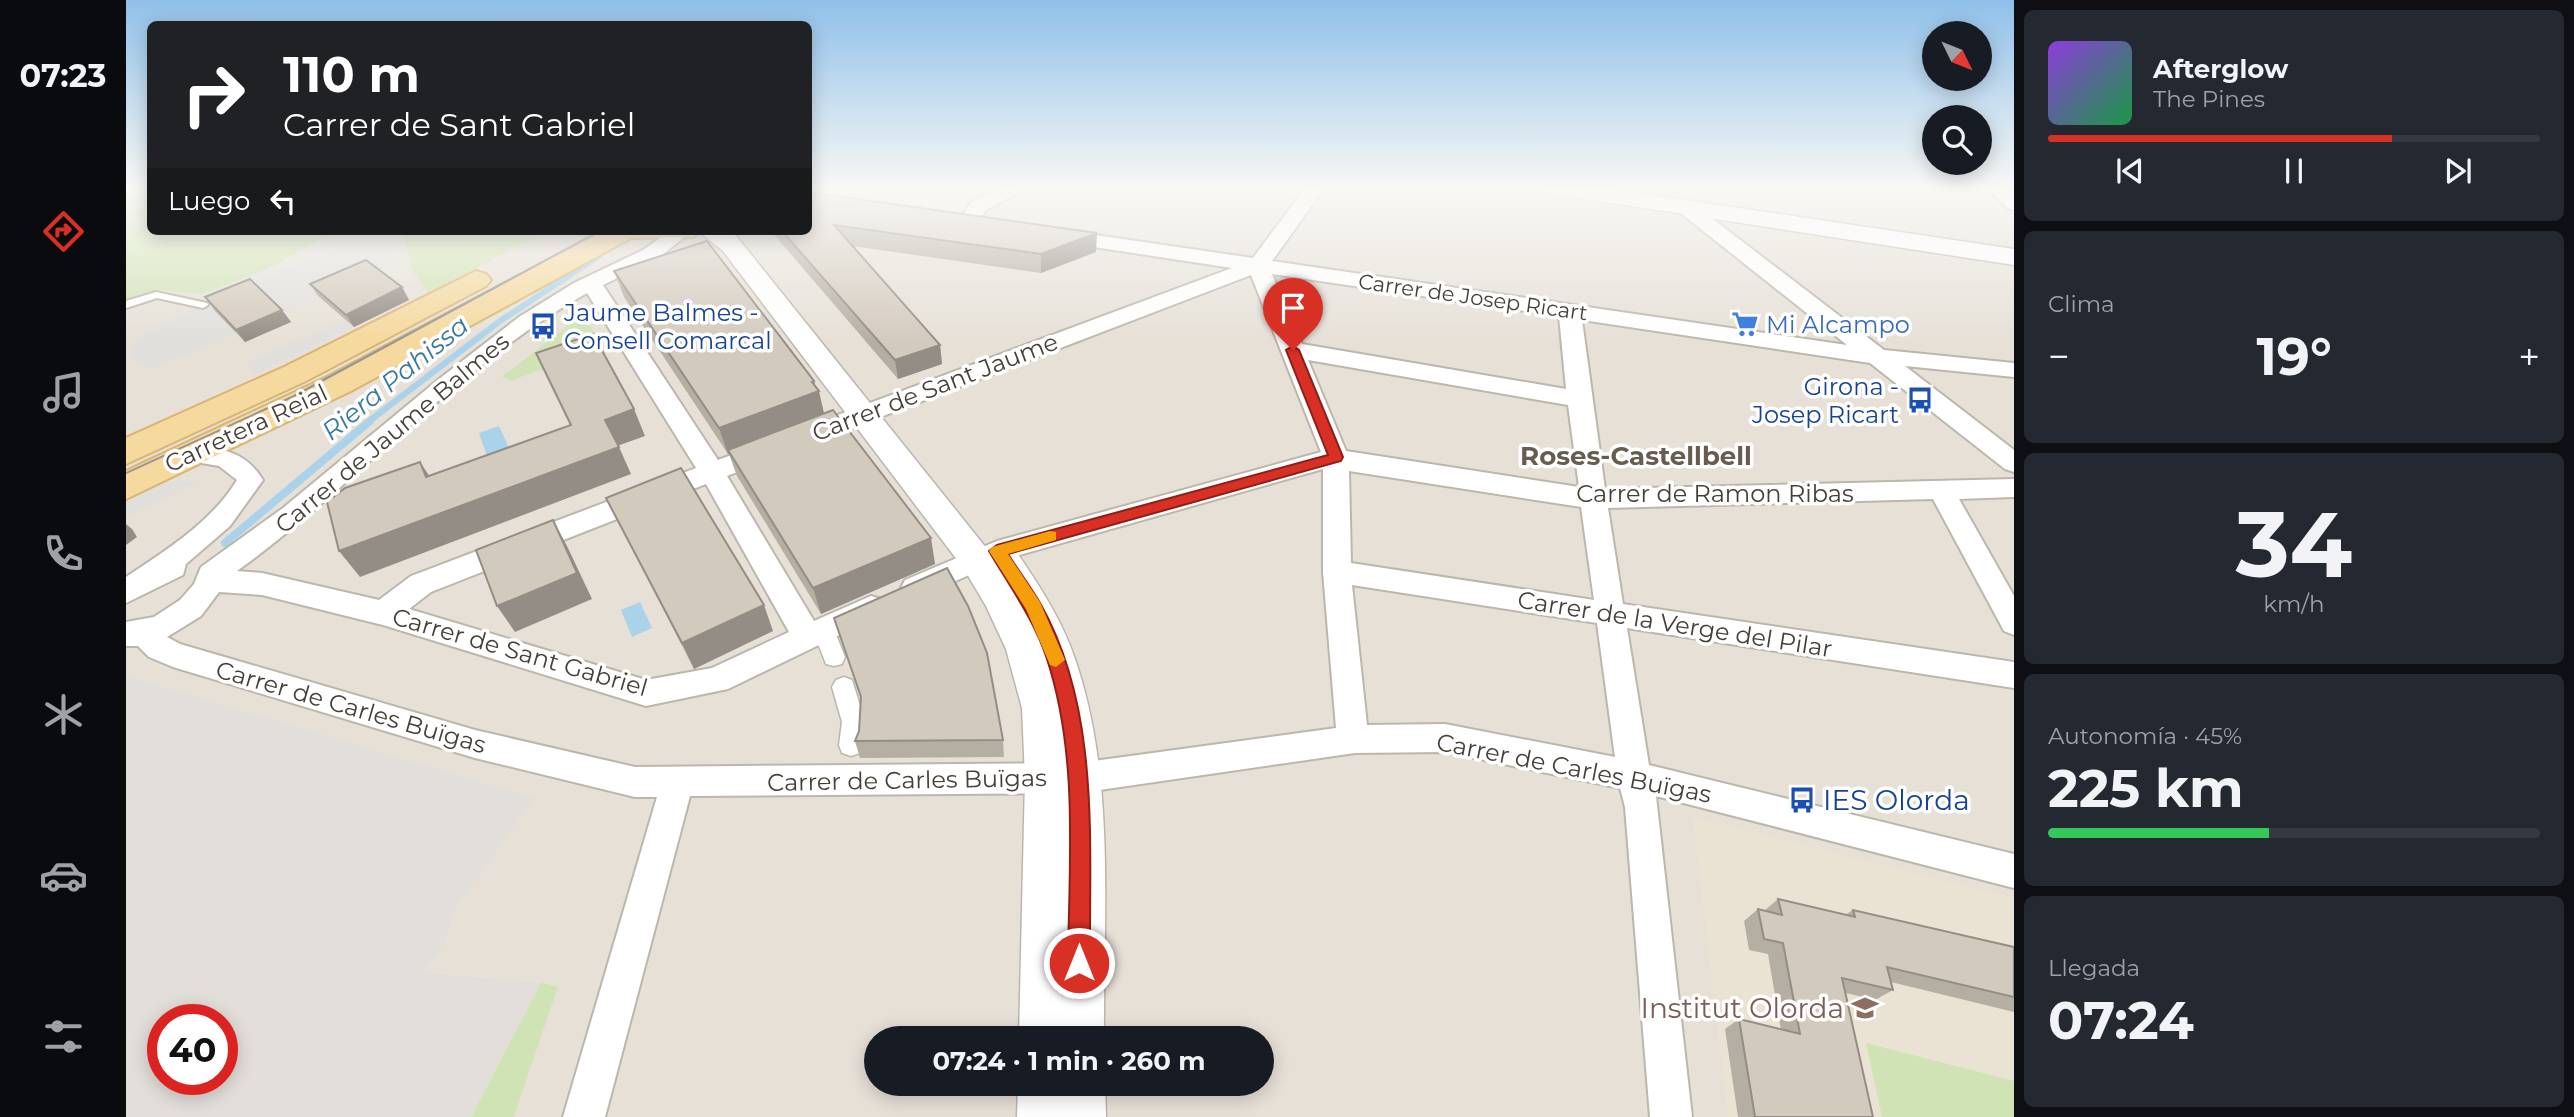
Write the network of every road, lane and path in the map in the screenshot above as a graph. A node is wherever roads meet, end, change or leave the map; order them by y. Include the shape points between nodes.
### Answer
1 (552, 239) edge
2 (609, 239) edge
3 (672, 239) edge
4 (726, 239) edge
5 (747, 239) edge
6 (1078, 239) edge
7 (1277, 239) edge
8 (1726, 239) edge
9 (1896, 239) edge
10 (2014, 257) edge
11 (1258, 265) junction
12 (591, 283) junction
13 (126, 305) edge
14 (203, 305) edge
15 (1570, 311) junction
16 (1293, 350) junction
17 (1874, 356) junction
18 (2014, 370) edge
19 (1579, 398) junction
20 (874, 410) junction
21 (193, 454) junction
22 (1336, 457) junction
23 (2014, 463) edge
24 (712, 472) junction
25 (141, 473) edge
26 (2014, 488) edge
27 (1941, 490) junction
28 (1593, 499) junction
29 (987, 556) junction
30 (157, 572) junction
31 (1336, 572) junction
32 (211, 577) junction
33 (126, 592) edge
34 (383, 613) junction
35 (1611, 614) junction
36 (2014, 623) edge
37 (815, 632) junction
38 (133, 637) edge
39 (2014, 675) edge
40 (1355, 739) junction
41 (850, 746) junction
42 (1634, 776) junction
43 (1063, 778) junction
44 (677, 784) junction
45 (2014, 871) edge
46 (1045, 1026) edge
47 (1078, 1026) edge
48 (1043, 1096) edge
49 (1080, 1096) edge
50 (584, 1117) edge
51 (1043, 1117) edge
52 (1080, 1117) edge
53 (1671, 1117) edge

1 - 25 main road, Carretera Reial via 295,374
2 - 21 main road, Carretera Reial via 340,384
3 - 12 street, Carrer de Jaume Balmes via 651,255
4 - 20 street
5 - 20 street
6 - 11 street, Carrer de Josep Ricart
7 - 11 street
8 - 17 street
9 - 10 street
11 - 15 street, Carrer de Josep Ricart
11 - 16 street
11 - 20 street, Carrer de Sant Jaume
12 - 24 street
12 - 32 street, Carrer de Jaume Balmes via 477,359 258,544
13 - 14 lane via 156,295
15 - 17 street, Carrer de Josep Ricart
15 - 19 street
16 - 19 street
16 - 22 street
17 - 18 street, Carrer de Josep Ricart
17 - 23 street
19 - 28 street
20 - 24 street, Carrer de Sant Jaume
20 - 29 street
21 - 25 main road, Carretera Reial
21 - 30 street via 228,458 244,467 250,481 222,517
22 - 28 street, Carrer de Ramon Ribas via 1351,463
22 - 29 street, Carrer de Sant Gabriel
22 - 31 street
24 - 34 street, Carrer de Sant Jaume via 421,584
24 - 37 street
26 - 27 street, Carrer de Ramon Ribas
27 - 28 street, Carrer de Ramon Ribas
27 - 36 street
28 - 35 street
29 - 37 street, Carrer de Sant Gabriel
29 - 43 street via 1034,607 1056,659 1070,720
30 - 32 street, Carrer de Sant Gabriel via 185,566 205,569
30 - 33 street
31 - 35 street, Carrer de la Verge del Pilar
31 - 40 street
32 - 34 street, Carrer de Sant Gabriel via 262,584
32 - 38 street, Carrer de Jaume Balmes via 188,609
34 - 37 street, Carrer de Sant Gabriel via 646,693 717,680
35 - 39 street, Carrer de la Verge del Pilar
35 - 42 street
37 - 41 street via 839,670
38 - 44 street, Carrer de Carles Buïgas via 162,650 475,744 635,782
40 - 42 street, Carrer de Carles Buïgas via 1445,738
40 - 43 street, Carrer de Carles Buïgas
41 - 43 street, Carrer de Carles Buïgas
41 - 44 street, Carrer de Carles Buïgas
42 - 45 street, Carrer de Carles Buïgas
42 - 53 street via 1642,807
43 - 46 street
43 - 47 street
44 - 50 street
48 - 51 street
49 - 52 street

